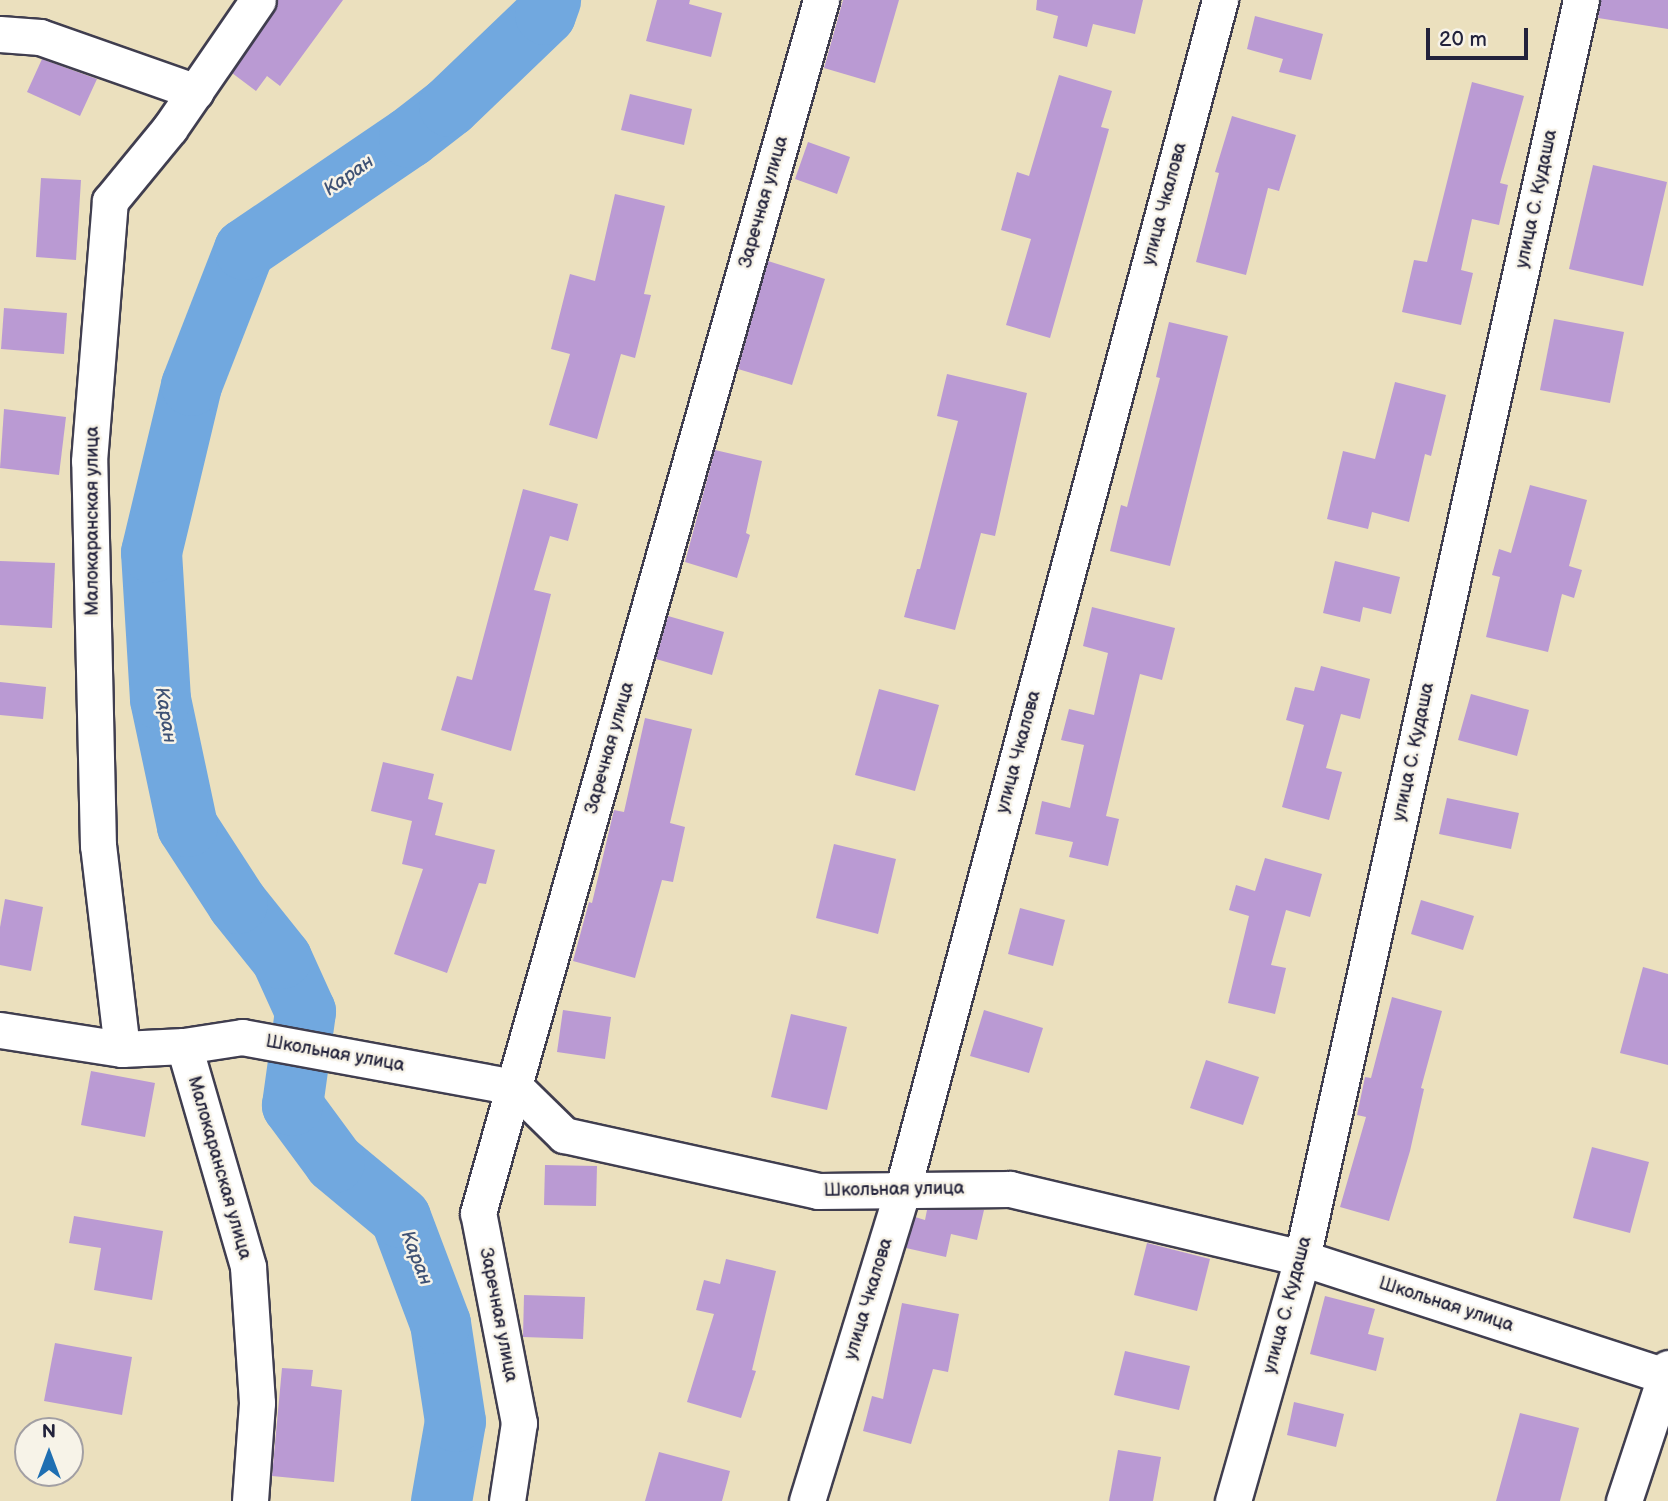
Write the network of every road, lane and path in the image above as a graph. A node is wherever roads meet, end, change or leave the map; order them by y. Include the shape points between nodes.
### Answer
1 (258, 0) edge
2 (821, 0) edge
3 (1220, 0) edge
4 (1581, 0) edge
5 (0, 34) edge
6 (195, 92) junction
7 (0, 1030) edge
8 (184, 1046) junction
9 (122, 1049) junction
10 (515, 1087) junction
11 (903, 1188) junction
12 (1302, 1258) junction
13 (1667, 1374) edge
14 (250, 1501) edge
15 (508, 1501) edge
16 (807, 1501) edge
17 (1233, 1501) edge
18 (1624, 1501) edge

1 - 6 street, Малокаранская улица
2 - 10 street, Заречная улица
3 - 11 street, улица Чкалова
4 - 12 street, улица С. Кудаша
5 - 6 street via 40,37
6 - 9 street, Малокаранская улица via 110,201 90,448 97,846
7 - 9 street, Школьная улица
8 - 9 street, Школьная улица
8 - 10 street, Школьная улица via 242,1037
8 - 14 street, Малокаранская улица via 248,1267 257,1403
10 - 11 street, Школьная улица via 564,1135 818,1191
10 - 15 street, Заречная улица via 478,1213 519,1423
11 - 12 street, Школьная улица via 1010,1189
11 - 16 street, улица Чкалова
12 - 13 street, Школьная улица
12 - 17 street, улица С. Кудаша
13 - 18 street

